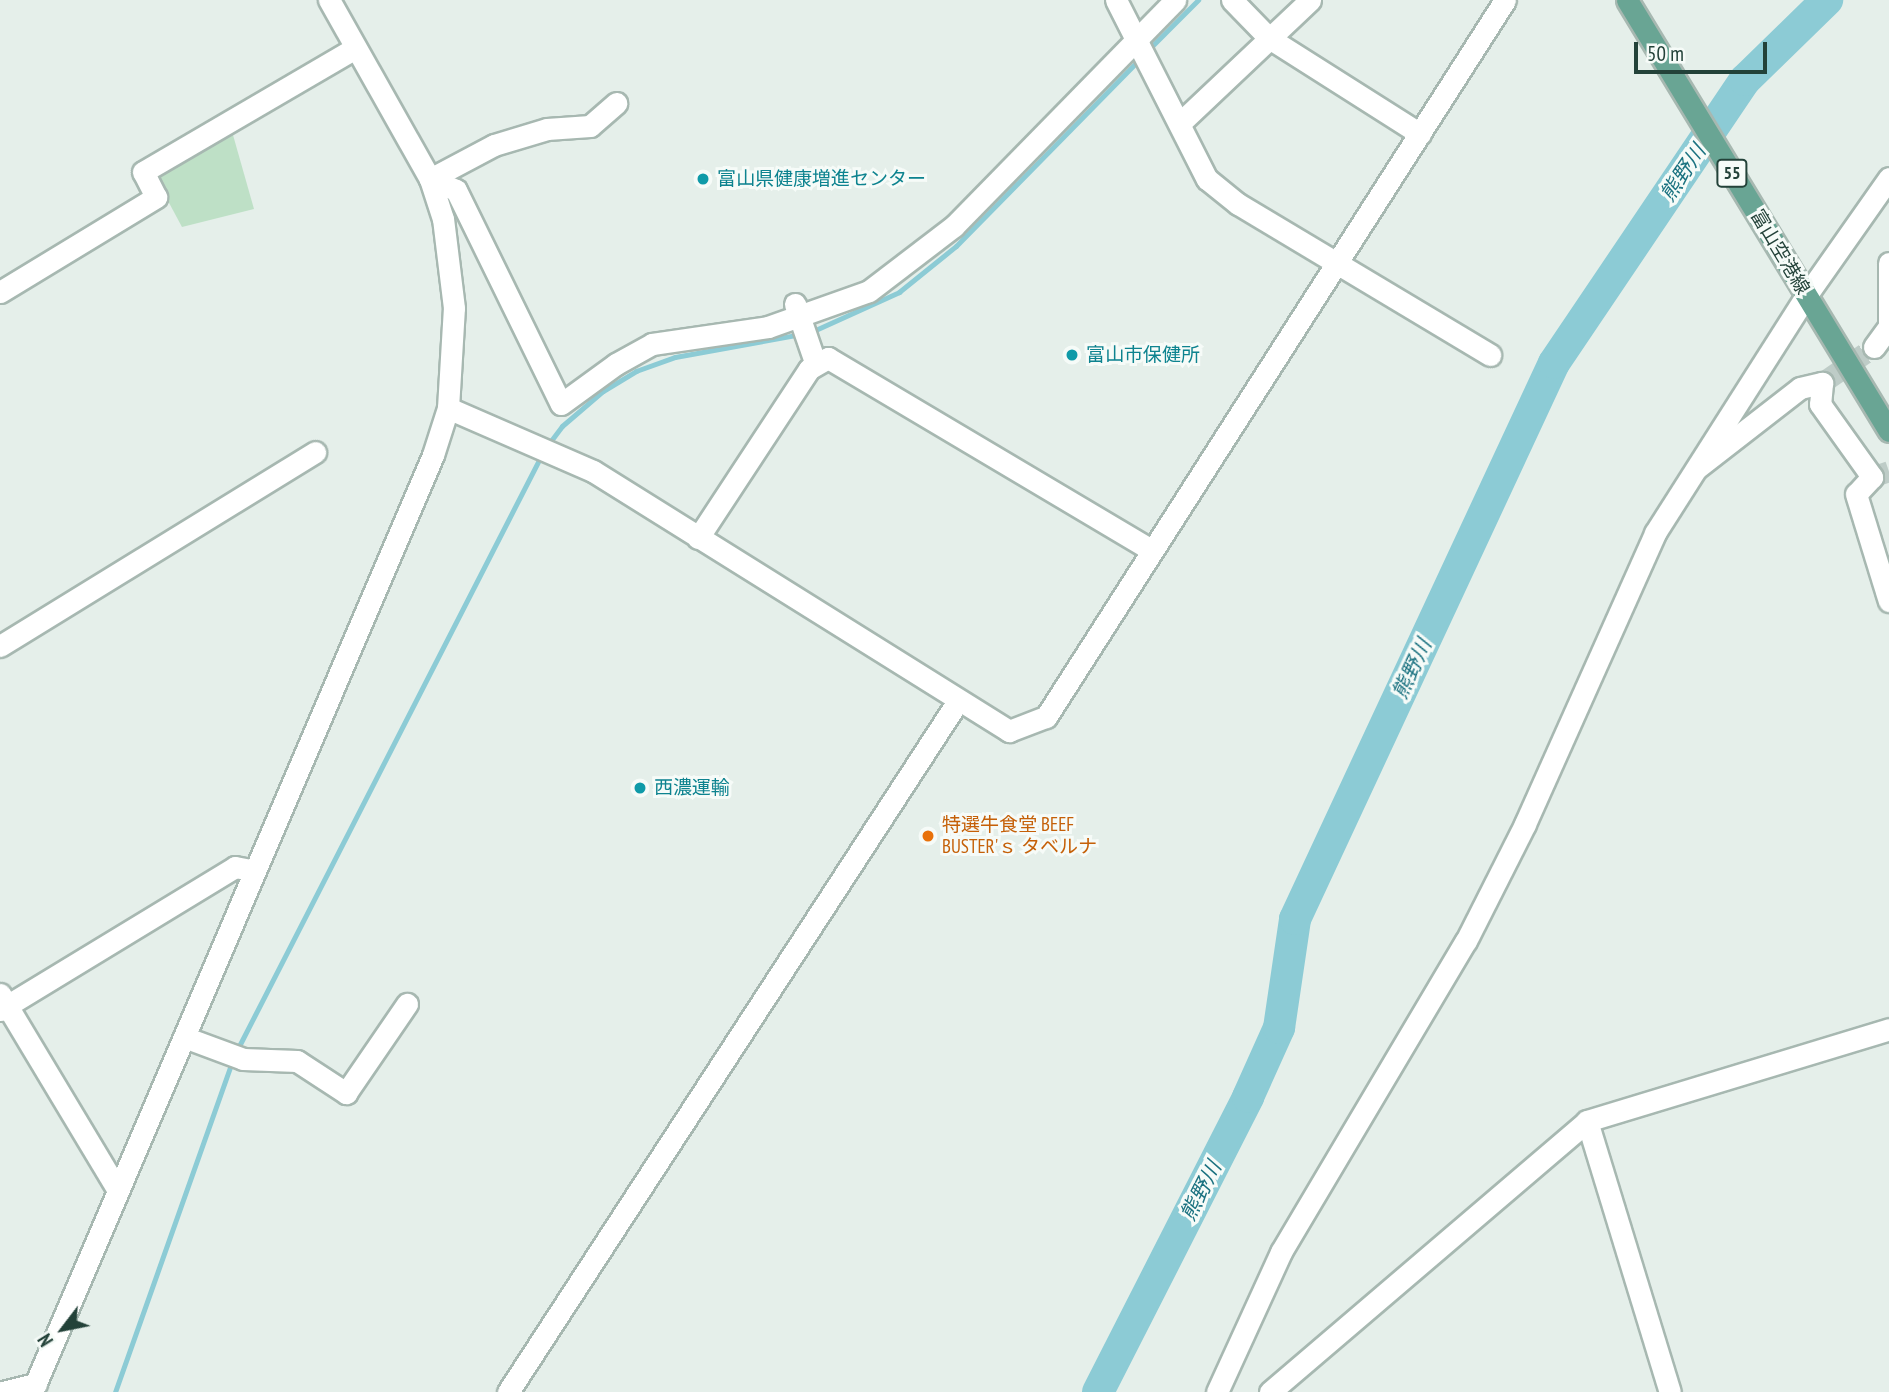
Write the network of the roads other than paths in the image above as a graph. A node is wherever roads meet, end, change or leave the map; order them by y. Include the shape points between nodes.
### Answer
1 (329, 0) edge
2 (1116, 0) edge
3 (1175, 0) edge
4 (1232, 0) edge
5 (1310, 0) edge
6 (1505, 0) edge
7 (1627, 0) edge
8 (1269, 38) junction
9 (1137, 39) junction
10 (355, 48) junction
11 (616, 103) dead end
12 (1180, 123) junction
13 (1420, 134) junction
14 (1889, 178) edge
15 (430, 179) junction
16 (1889, 263) edge
17 (1338, 265) junction
18 (1802, 289) junction
19 (0, 292) edge
20 (797, 310) junction
21 (1885, 336) edge
22 (1490, 355) dead end
23 (815, 362) junction
24 (449, 408) junction
25 (1889, 431) edge
26 (315, 452) dead end
27 (1693, 470) junction
28 (698, 538) junction
29 (1152, 550) junction
30 (1889, 601) edge
31 (0, 646) edge
32 (958, 701) junction
33 (255, 871) junction
34 (2, 1003) edge
35 (407, 1004) dead end
36 (1889, 1029) edge
37 (184, 1037) junction
38 (1587, 1121) junction
39 (118, 1190) junction
40 (34, 1388) edge
41 (3, 1392) edge
42 (508, 1392) edge
43 (1217, 1392) edge
44 (1270, 1392) edge
45 (1670, 1392) edge

1 - 10 street
2 - 9 street
3 - 9 street
4 - 8 street
5 - 8 street
6 - 13 street
7 - 18 main road, 富山空港線 / 55
8 - 12 street
8 - 13 street
9 - 12 street
9 - 20 street via 954,226 911,263 869,290
10 - 15 street
10 - 19 street via 143,172 156,197
11 - 15 street via 590,126 547,129 494,145
12 - 17 street via 1206,178 1238,204
13 - 17 street
14 - 18 street
15 - 20 street via 456,190 561,404 616,364 652,345 768,327
15 - 24 street via 443,219 454,308
16 - 21 street
17 - 22 street
17 - 29 street
18 - 25 main road, 富山空港線 / 55
18 - 27 street
20 - 23 street
23 - 28 street
23 - 29 street via 828,358
24 - 28 street via 593,471
24 - 33 street
26 - 31 street
27 - 30 street via 1800,388 1822,383 1820,404 1872,477 1856,494
27 - 43 street via 1655,533 1525,824 1466,941 1281,1252
28 - 32 street
29 - 32 street via 1046,717 1009,731
32 - 42 street
33 - 34 street via 235,867
33 - 37 street
34 - 39 street
35 - 37 street via 346,1093 297,1061 243,1059
36 - 38 street
37 - 39 street
38 - 44 street
38 - 45 street
39 - 40 street
40 - 41 street

